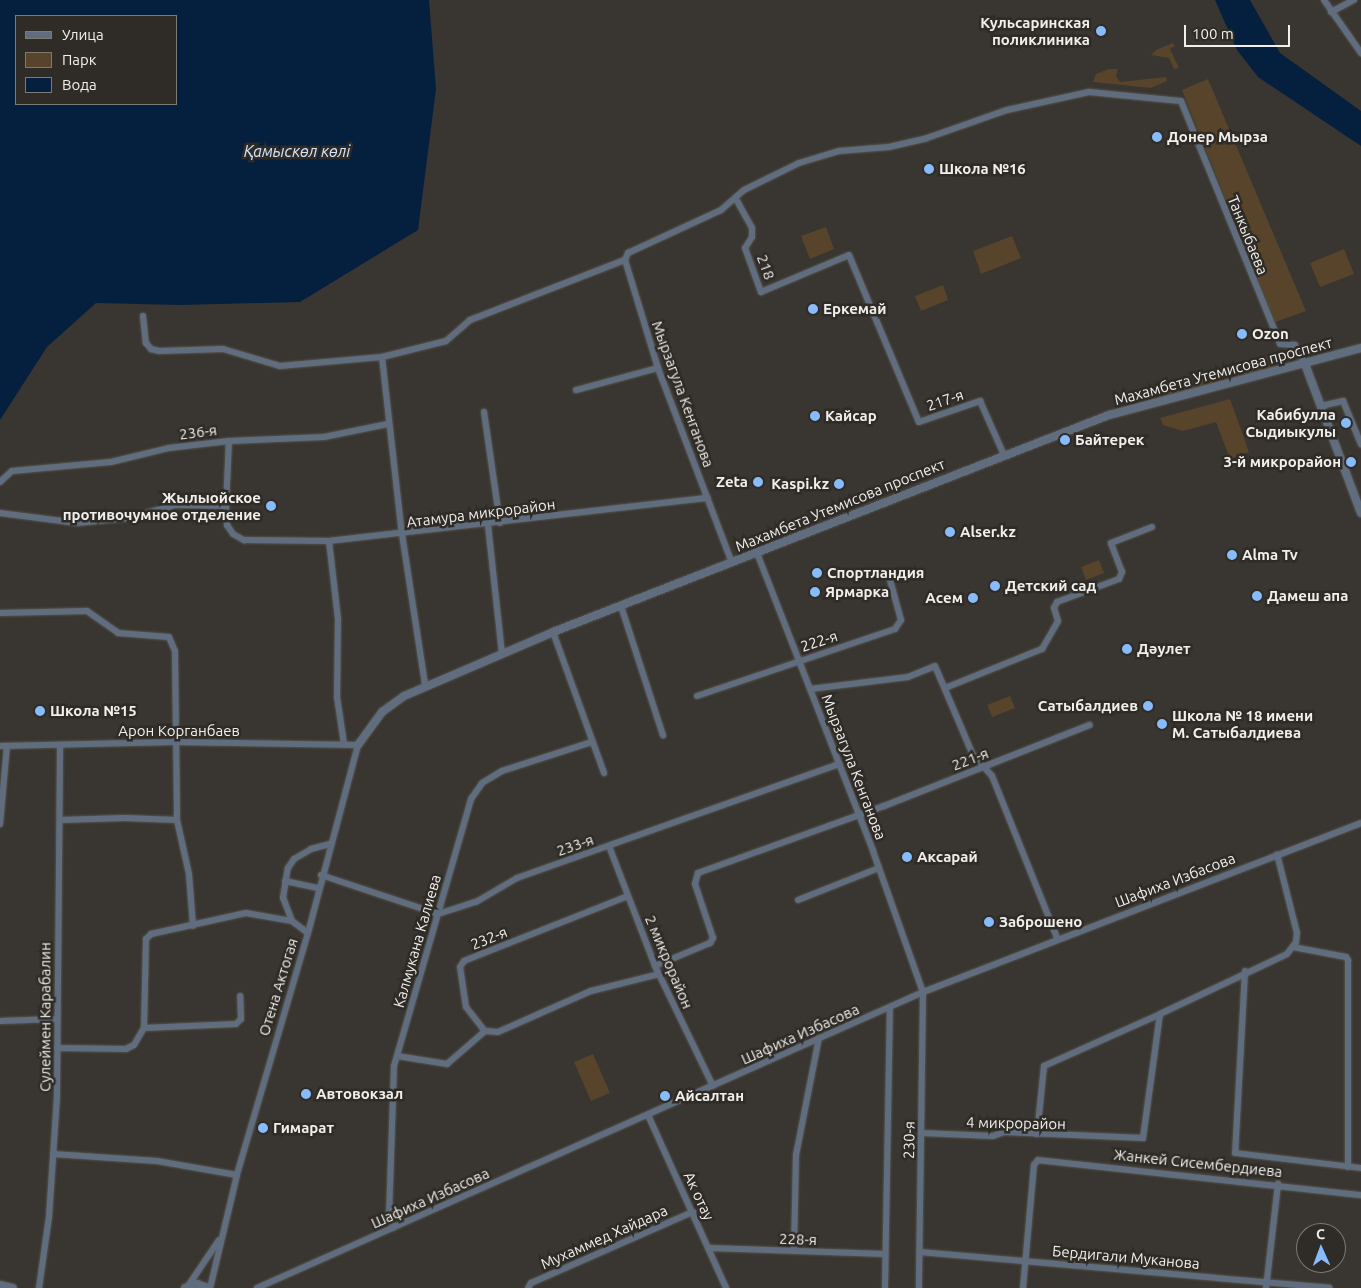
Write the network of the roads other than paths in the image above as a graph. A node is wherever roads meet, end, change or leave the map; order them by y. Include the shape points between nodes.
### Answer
1 (1324, 0) edge
2 (1354, 0) edge
3 (1331, 12) junction
4 (1361, 53) edge
5 (736, 198) junction
6 (625, 260) junction
7 (143, 316) dead end
8 (1361, 348) edge
9 (382, 357) junction
10 (1305, 364) junction
11 (658, 368) junction
12 (576, 390) dead end
13 (1321, 406) junction
14 (484, 412) dead end
15 (919, 422) joint
16 (388, 424) junction
17 (229, 441) junction
18 (1361, 444) edge
19 (1004, 455) junction
20 (0, 482) edge
21 (708, 498) junction
22 (226, 506) junction
23 (0, 513) edge
24 (1361, 513) edge
25 (500, 523) junction
26 (488, 525) junction
27 (1152, 526) dead end
28 (402, 534) junction
29 (329, 541) junction
30 (758, 553) junction
31 (732, 563) junction
32 (889, 576) dead end
33 (621, 606) junction
34 (0, 613) edge
35 (553, 632) junction
36 (502, 653) junction
37 (798, 661) junction
38 (426, 685) junction
39 (945, 688) junction
40 (810, 690) junction
41 (697, 696) dead end
42 (1090, 725) dead end
43 (663, 735) dead end
44 (174, 742) junction
45 (592, 742) junction
46 (344, 744) junction
47 (60, 745) junction
48 (358, 745) junction
49 (4, 746) edge
50 (839, 764) junction
51 (985, 766) junction
52 (604, 773) dead end
53 (858, 815) junction
54 (60, 820) junction
55 (177, 820) junction
56 (1361, 823) edge
57 (0, 824) edge
58 (330, 844) junction
59 (609, 846) junction
60 (1277, 854) junction
61 (879, 868) junction
62 (321, 875) junction
63 (285, 881) junction
64 (318, 888) junction
65 (628, 896) junction
66 (798, 900) dead end
67 (438, 914) junction
68 (292, 921) junction
69 (193, 926) junction
70 (308, 933) junction
71 (1057, 938) junction
72 (1293, 947) junction
73 (655, 966) junction
74 (1245, 971) junction
75 (659, 974) junction
76 (923, 992) junction
77 (240, 996) dead end
78 (890, 1008) junction
79 (1160, 1014) junction
80 (56, 1019) junction
81 (0, 1021) edge
82 (144, 1028) junction
83 (485, 1031) junction
84 (819, 1038) junction
85 (57, 1048) junction
86 (397, 1056) junction
87 (712, 1086) junction
88 (648, 1115) junction
89 (922, 1133) junction
90 (1037, 1134) junction
91 (53, 1154) junction
92 (1348, 1167) junction
93 (1361, 1168) edge
94 (237, 1175) junction
95 (1278, 1184) junction
96 (1361, 1195) edge
97 (693, 1212) junction
98 (393, 1228) junction
99 (221, 1236) junction
100 (710, 1248) junction
101 (794, 1251) junction
102 (920, 1252) junction
103 (885, 1254) junction
104 (1026, 1261) junction
105 (0, 1285) edge
106 (1266, 1285) edge
107 (187, 1287) edge
108 (14, 1288) edge
109 (39, 1288) edge
110 (209, 1288) edge
111 (257, 1288) edge
112 (528, 1288) edge
113 (726, 1288) edge
114 (885, 1288) edge
115 (919, 1288) edge
116 (1023, 1288) edge
117 (1329, 1288) edge

1 - 3 street
2 - 3 street
3 - 4 street
5 - 6 street via 721,210 628,253
5 - 10 street, Танкыбаева via 769,176 839,151 889,147 1007,110 1089,92 1181,101 1280,344 1295,345
5 - 15 street, 218 via 752,228 752,237 745,248 761,292 849,255
6 - 9 street via 470,320 446,341
6 - 11 street, Мырзагула Кенганова
7 - 9 street via 146,343 159,351 224,349 280,366
8 - 10 street, Махамбета Утемисова проспект
9 - 16 street
10 - 13 street
10 - 19 street, Махамбета Утемисова проспект via 1109,415
11 - 12 street
11 - 21 street, Мырзагула Кенганова
13 - 18 street via 1343,401
13 - 24 street
14 - 25 street
15 - 19 street, 217-я via 980,401
16 - 17 street, 236-я via 324,437
16 - 28 street
17 - 20 street, 236-я via 169,448 111,462 12,471
17 - 22 street
19 - 30 street, Махамбета Утемисова проспект
21 - 25 street, Атамура микрорайон
21 - 31 street, Мырзагула Кенганова
22 - 23 street via 176,506 128,518 77,524
22 - 29 street, Атамура микрорайон via 227,525 233,534 244,540
25 - 26 street, Атамура микрорайон
26 - 28 street, Атамура микрорайон
26 - 36 street
27 - 39 street via 1111,543 1122,572 1118,579 1057,602 1054,608 1058,621 1042,649
28 - 29 street, Атамура микрорайон
28 - 38 street
29 - 46 street via 338,618 337,697
30 - 31 street, Махамбета Утемисова проспект
30 - 37 street, Мырзагула Кенганова
31 - 33 street, Махамбета Утемисова проспект
32 - 37 street, 222-я via 900,625
33 - 35 street, Махамбета Утемисова проспект
33 - 43 street
34 - 44 street via 87,612 118,633 169,637 175,651
35 - 36 street, Махамбета Утемисова проспект
35 - 45 street
36 - 38 street, Махамбета Утемисова проспект
37 - 40 street, Мырзагула Кенганова
37 - 41 street, 222-я
38 - 48 street, Махамбета Утемисова проспект via 382,712
39 - 40 street via 935,666 908,677
39 - 51 street via 973,755
40 - 50 street, Мырзагула Кенганова
42 - 51 street, 221-я
44 - 46 street, Арон Корганбаев
44 - 47 street, Арон Корганбаев
44 - 55 street
45 - 52 street
45 - 67 street, Калмукана Калиева via 502,771 482,783 471,799
46 - 48 street, Арон Корганбаев
47 - 49 street, Арон Корганбаев
47 - 54 street, Сулеймен Карабалин
48 - 58 street, Отена Актогая
49 - 57 street
50 - 53 street, Мырзагула Кенганова
50 - 59 street, 233-я
51 - 53 street, 221-я
51 - 71 street
53 - 61 street, Мырзагула Кенганова
53 - 73 street via 698,873 695,884 713,938 710,943
54 - 55 street
54 - 80 street, Сулеймен Карабалин
55 - 69 street via 189,874
56 - 60 street, Шафиха Избасова
58 - 62 street, Отена Актогая
58 - 63 street via 294,859
59 - 65 street, 2 микрорайон
59 - 67 street, 233-я via 517,878 476,902
60 - 71 street, Шафиха Избасова
60 - 72 street via 1298,933
61 - 66 street
61 - 76 street, Мырзагула Кенганова
62 - 64 street, Отена Актогая
62 - 67 street
63 - 64 street
63 - 68 street via 285,908
64 - 70 street, Отена Актогая
65 - 73 street, 2 микрорайон
65 - 83 street, 232-я via 461,964 466,1006
67 - 86 street, Калмукана Калиева
68 - 69 street via 246,913 225,915
68 - 70 street
69 - 82 street via 151,934 146,938
70 - 94 street, Отена Актогая
71 - 76 street, Шафиха Избасова
72 - 74 street via 1287,954
72 - 92 street via 1348,960
73 - 75 street, 2 микрорайон
74 - 79 street
74 - 92 street via 1235,1154
75 - 83 street via 591,991 498,1032
75 - 87 street, 2 микрорайон
76 - 78 street, Шафиха Избасова
76 - 89 street, 230-я
77 - 82 street via 241,1019 236,1024
78 - 84 street, Шафиха Избасова
78 - 103 street, 230-я
79 - 90 street via 1044,1066
79 - 90 street, 4 микрорайон via 1144,1134 1139,1140
80 - 81 street
80 - 85 street, Сулеймен Карабалин
82 - 85 street via 134,1045 126,1050
83 - 86 street via 447,1064
84 - 87 street, Шафиха Избасова
84 - 101 street via 796,1156
85 - 91 street, Сулеймен Карабалин
86 - 98 street, Калмукана Калиева via 392,1079 389,1217
87 - 88 street, Шафиха Избасова
88 - 97 street, Ак отау
88 - 98 street, Шафиха Избасова
89 - 90 street, 4 микрорайон
89 - 102 street, 230-я
91 - 94 street via 157,1161
91 - 109 street, Сулеймен Карабалин
92 - 93 street
94 - 99 street, Отена Актогая
95 - 96 street, Жанкей Сисембердиева
95 - 104 street, Жанкей Сисембердиева via 1038,1160 1034,1165
95 - 106 street
97 - 100 street, Ак отау
97 - 112 street, Мухаммед Хайдара via 531,1283
98 - 111 street, Шафиха Избасова
99 - 107 street, Отена Актогая
99 - 110 street, Отена Актогая
100 - 101 street, 228-я
100 - 113 street, Ак отау
101 - 103 street, 228-я
102 - 104 street, Бердигали Муканова
102 - 115 street, 230-я
103 - 114 street, 230-я
104 - 106 street, Бердигали Муканова
104 - 116 street
105 - 108 street
106 - 117 street, Бердигали Муканова
107 - 110 street via 197,1284

